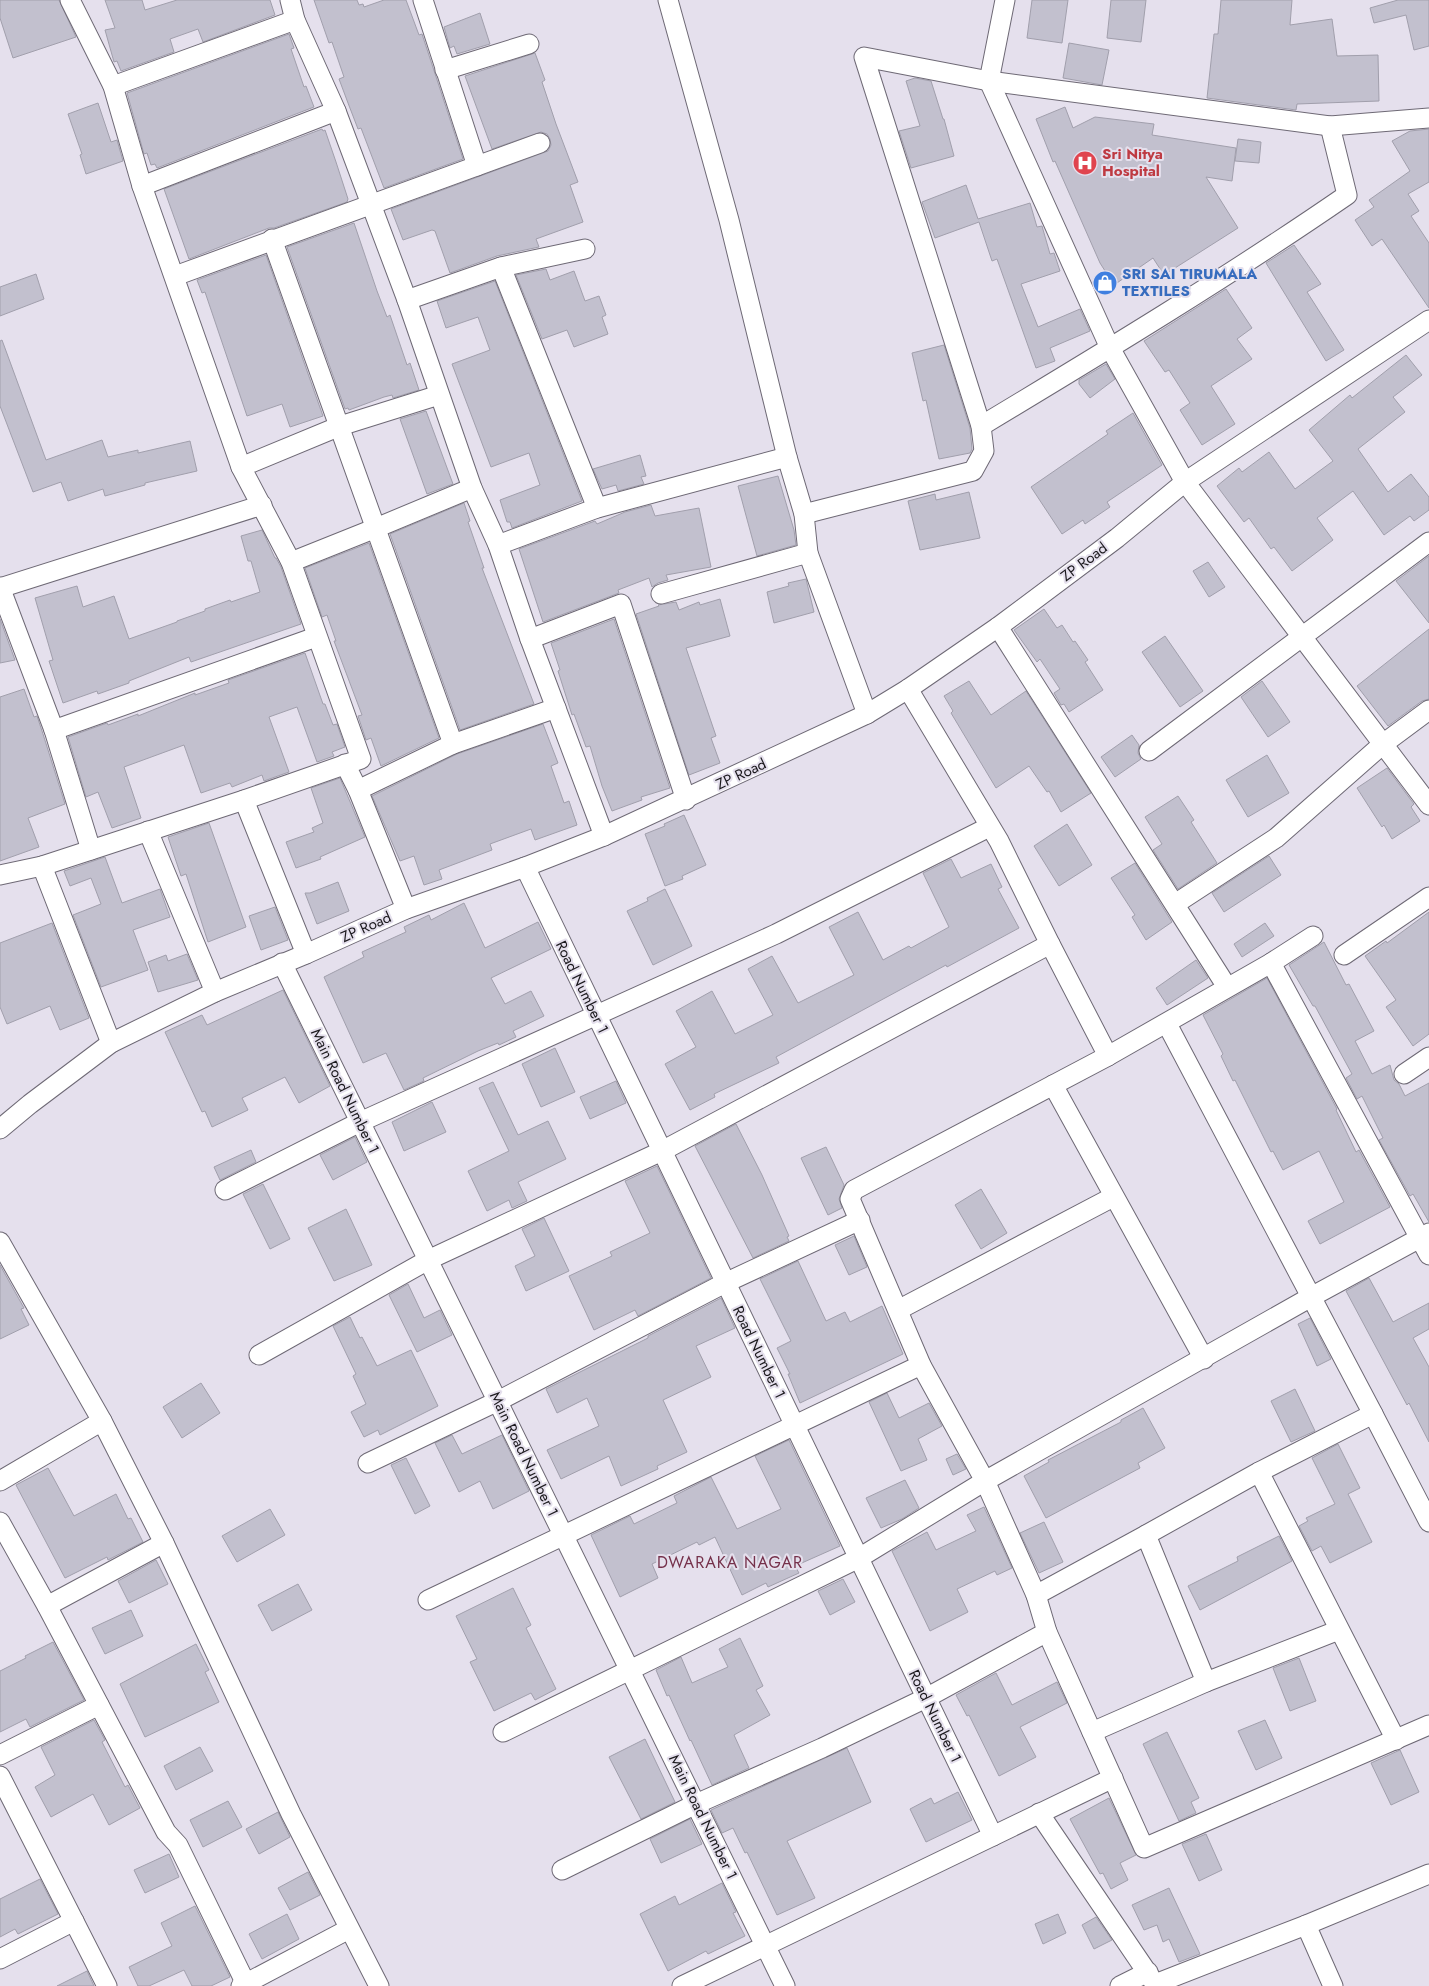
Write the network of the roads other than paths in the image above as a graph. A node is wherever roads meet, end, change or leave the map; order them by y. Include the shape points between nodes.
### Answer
1 (70, 0) edge
2 (290, 0) edge
3 (423, 0) edge
4 (668, 0) edge
5 (1004, 0) edge
6 (294, 20) junction
7 (529, 44) dead end
8 (445, 70) junction
9 (989, 81) junction
10 (113, 86) junction
11 (336, 111) junction
12 (1429, 118) edge
13 (1330, 126) junction
14 (540, 143) dead end
15 (477, 166) junction
16 (142, 186) junction
17 (371, 205) junction
18 (272, 239) junction
19 (584, 249) dead end
20 (501, 267) junction
21 (175, 276) junction
22 (407, 300) junction
23 (1429, 320) edge
24 (1110, 348) junction
25 (440, 395) junction
26 (340, 426) junction
27 (981, 426) junction
28 (787, 457) junction
29 (241, 467) junction
30 (1185, 482) junction
31 (472, 488) junction
32 (262, 505) junction
33 (597, 508) junction
34 (804, 514) junction
35 (376, 528) junction
36 (1429, 542) edge
37 (498, 545) junction
38 (808, 553) junction
39 (291, 562) junction
40 (0, 587) edge
41 (660, 594) dead end
42 (998, 627) junction
43 (316, 637) junction
44 (1301, 637) junction
45 (530, 639) junction
46 (908, 689) junction
47 (556, 708) junction
48 (1429, 710) edge
49 (867, 714) junction
50 (54, 730) junction
51 (453, 744) junction
52 (1383, 744) junction
53 (1149, 750) dead end
54 (345, 764) junction
55 (358, 790) junction
56 (244, 800) junction
57 (686, 800) junction
58 (1429, 805) edge
59 (989, 827) junction
60 (148, 831) junction
61 (604, 836) junction
62 (91, 850) junction
63 (42, 866) junction
64 (524, 867) junction
65 (0, 875) edge
66 (1429, 897) edge
67 (1175, 904) junction
68 (406, 909) junction
69 (1313, 936) dead end
70 (1050, 944) junction
71 (306, 954) junction
72 (1344, 955) dead end
73 (282, 963) junction
74 (1271, 963) junction
75 (1227, 988) junction
76 (215, 992) junction
77 (596, 1015) junction
78 (1167, 1024) junction
79 (111, 1043) junction
80 (1108, 1056) junction
81 (1429, 1057) edge
82 (1404, 1074) dead end
83 (1053, 1085) junction
84 (360, 1122) junction
85 (0, 1130) edge
86 (662, 1152) junction
87 (225, 1190) dead end
88 (1113, 1197) junction
89 (860, 1220) junction
90 (1425, 1235) edge
91 (0, 1242) edge
92 (1429, 1255) edge
93 (428, 1260) junction
94 (725, 1283) junction
95 (1311, 1297) junction
96 (898, 1310) junction
97 (259, 1355) dead end
98 (1204, 1359) junction
99 (921, 1364) junction
100 (498, 1402) junction
101 (1373, 1414) junction
102 (102, 1421) junction
103 (794, 1424) junction
104 (368, 1463) dead end
105 (1260, 1472) junction
106 (0, 1481) edge
107 (985, 1482) junction
108 (0, 1522) edge
109 (1429, 1522) edge
110 (564, 1535) junction
111 (1146, 1535) junction
112 (164, 1543) junction
113 (859, 1558) junction
114 (1036, 1595) junction
115 (428, 1600) dead end
116 (47, 1606) junction
117 (1338, 1630) junction
118 (1047, 1632) junction
119 (630, 1669) junction
120 (1206, 1682) junction
121 (926, 1698) junction
122 (99, 1705) junction
123 (1429, 1725) edge
124 (503, 1732) dead end
125 (1092, 1732) junction
126 (1396, 1740) junction
127 (0, 1754) edge
128 (0, 1776) edge
129 (1113, 1778) junction
130 (696, 1804) junction
131 (1039, 1813) junction
132 (993, 1836) junction
133 (562, 1870) dead end
134 (1429, 1874) edge
135 (74, 1921) junction
136 (1306, 1925) junction
137 (349, 1929) junction
138 (766, 1946) junction
139 (0, 1959) edge
140 (1153, 1980) edge
141 (245, 1985) edge
142 (107, 1986) edge
143 (379, 1986) edge
144 (682, 1986) edge
145 (785, 1986) edge
146 (1120, 1986) edge
147 (1333, 1986) edge

1 - 10 street
2 - 6 street
3 - 8 street
4 - 28 street via 729,220
5 - 9 street
6 - 10 street
6 - 11 street
7 - 8 street
8 - 15 street
9 - 13 street
9 - 24 street
9 - 27 street via 864,57
10 - 16 street
11 - 16 street
11 - 17 street
12 - 13 street
13 - 24 street via 1347,195
14 - 15 street
15 - 17 street
16 - 21 street
17 - 18 street
17 - 22 street
18 - 21 street
18 - 26 street
19 - 20 street
20 - 22 street
20 - 33 street
21 - 29 street
22 - 25 street
23 - 30 street, ZP Road
24 - 27 street
24 - 30 street
25 - 26 street
25 - 31 street
26 - 29 street
26 - 35 street
27 - 34 street via 984,451 973,471
28 - 33 street
28 - 34 street
29 - 32 street
30 - 42 street, ZP Road via 1117,538
30 - 44 street
31 - 35 street
31 - 37 street
32 - 39 street
32 - 40 street
33 - 37 street
34 - 38 street
35 - 39 street
35 - 51 street
36 - 44 street
37 - 45 street
38 - 41 street
38 - 49 street
39 - 43 street
40 - 50 street
42 - 46 street, ZP Road
42 - 67 street
43 - 50 street
43 - 54 street via 361,759
44 - 52 street
44 - 53 street
45 - 47 street
45 - 57 street via 621,604
46 - 49 street, ZP Road
46 - 59 street
47 - 51 street
47 - 61 street
48 - 52 street
49 - 57 street, ZP Road
50 - 62 street
51 - 55 street
52 - 58 street
52 - 67 street via 1276,838
54 - 55 street
54 - 56 street
55 - 68 street
56 - 60 street
56 - 71 street
57 - 61 street, ZP Road
59 - 70 street
59 - 77 street via 776,934
60 - 62 street
60 - 76 street
61 - 64 street, ZP Road
62 - 63 street
63 - 65 street
63 - 79 street
64 - 68 street, ZP Road
64 - 77 street, Road Number 1
66 - 72 street
67 - 75 street
68 - 71 street, ZP Road
69 - 74 street
70 - 80 street
70 - 86 street
71 - 73 street, ZP Road
73 - 76 street, ZP Road
73 - 84 street, Main Road Number 1
74 - 75 street
74 - 90 street
75 - 78 street
76 - 79 street, ZP Road
77 - 84 street
77 - 86 street, Road Number 1
78 - 80 street
78 - 95 street
79 - 85 street, ZP Road
80 - 83 street
81 - 82 street
83 - 88 street
83 - 89 street via 854,1190 850,1199
84 - 87 street
84 - 93 street, Main Road Number 1
86 - 93 street
86 - 94 street, Road Number 1
88 - 96 street
88 - 98 street
89 - 94 street
89 - 96 street
90 - 92 street
90 - 95 street
91 - 102 street
93 - 97 street
93 - 100 street, Main Road Number 1
94 - 100 street
94 - 103 street, Road Number 1
95 - 98 street
95 - 101 street
96 - 99 street
98 - 107 street
99 - 103 street
99 - 107 street
100 - 104 street
100 - 110 street, Main Road Number 1
101 - 105 street
101 - 109 street
102 - 106 street
102 - 112 street
103 - 110 street
103 - 113 street, Road Number 1
105 - 111 street
105 - 117 street
107 - 113 street
107 - 114 street
108 - 116 street
110 - 115 street
110 - 119 street, Main Road Number 1
111 - 114 street
111 - 120 street
112 - 116 street
112 - 137 street via 291,1814
113 - 119 street
113 - 121 street, Road Number 1
114 - 118 street
116 - 122 street
117 - 120 street
117 - 126 street
118 - 121 street
118 - 125 street
119 - 124 street
119 - 130 street, Main Road Number 1
120 - 125 street
121 - 130 street
121 - 132 street, Road Number 1
122 - 127 street
122 - 141 street via 166,1832 178,1845
123 - 126 street
125 - 129 street
126 - 129 street via 1144,1848
128 - 135 street
129 - 131 street
130 - 133 street
130 - 138 street, Main Road Number 1
131 - 132 street
131 - 140 street
132 - 138 street
134 - 136 street
135 - 139 street
135 - 142 street
136 - 140 street
136 - 147 street
137 - 141 street
137 - 143 street
138 - 144 street
138 - 145 street, Main Road Number 1
140 - 146 street

